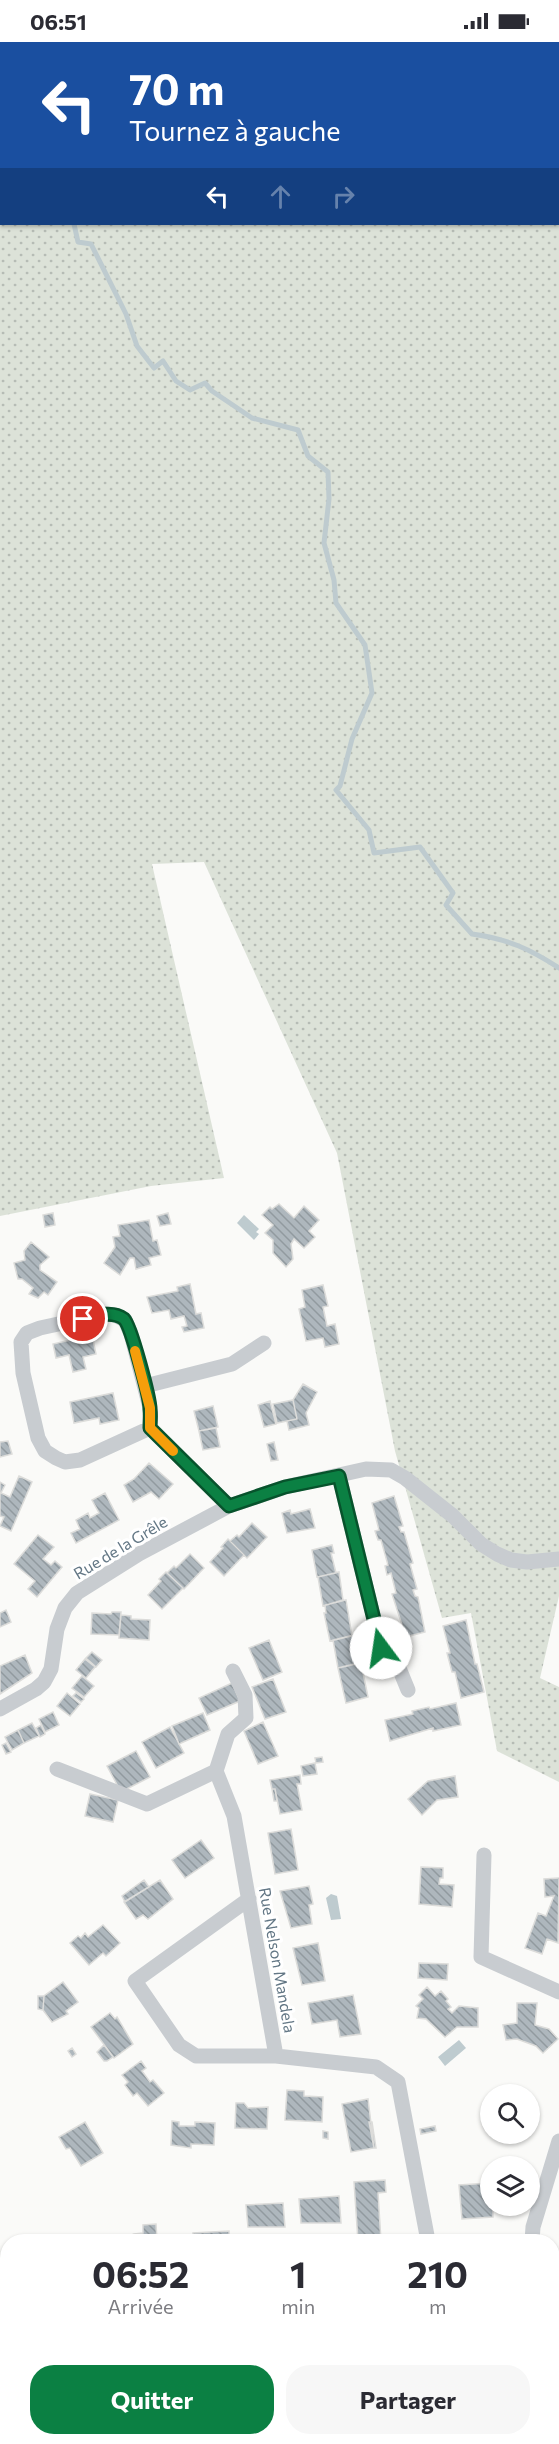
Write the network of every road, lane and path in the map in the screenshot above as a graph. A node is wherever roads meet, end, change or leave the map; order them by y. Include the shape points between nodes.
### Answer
1 (264, 1343) dead end
2 (145, 1386) junction
3 (150, 1428) junction
4 (339, 1476) junction
5 (229, 1506) junction
6 (559, 1560) edge
7 (233, 1671) dead end
8 (408, 1690) dead end
9 (0, 1709) edge
10 (57, 1769) dead end
11 (216, 1770) junction
12 (484, 1856) dead end
13 (249, 1899) junction
14 (559, 1992) edge
15 (276, 2056) junction
16 (559, 2141) edge
17 (427, 2234) edge
18 (533, 2234) edge

1 - 2 street via 232,1364
2 - 3 street
2 - 3 street via 131,1334 125,1320 115,1315 40,1328 27,1333 21,1342 23,1372 38,1438 45,1451 65,1462 80,1461
3 - 5 street
4 - 5 street, Rue de la Grêle via 285,1487
4 - 6 street, Rue de la Grêle via 366,1469 391,1470 497,1554 527,1562
4 - 8 street via 381,1648 399,1668
5 - 9 street, Rue de la Grêle via 139,1554 77,1593 65,1608 57,1629 51,1669 44,1682
7 - 11 street via 245,1695 246,1718 228,1734
10 - 11 street via 147,1804
11 - 13 street, Rue Nelson Mandela via 234,1816
12 - 14 street via 481,1957
13 - 15 street, Rue Nelson Mandela
13 - 15 street via 135,1981 179,2045 196,2056
15 - 17 street, Rue Nelson Mandela via 376,2067 398,2082
16 - 18 street

